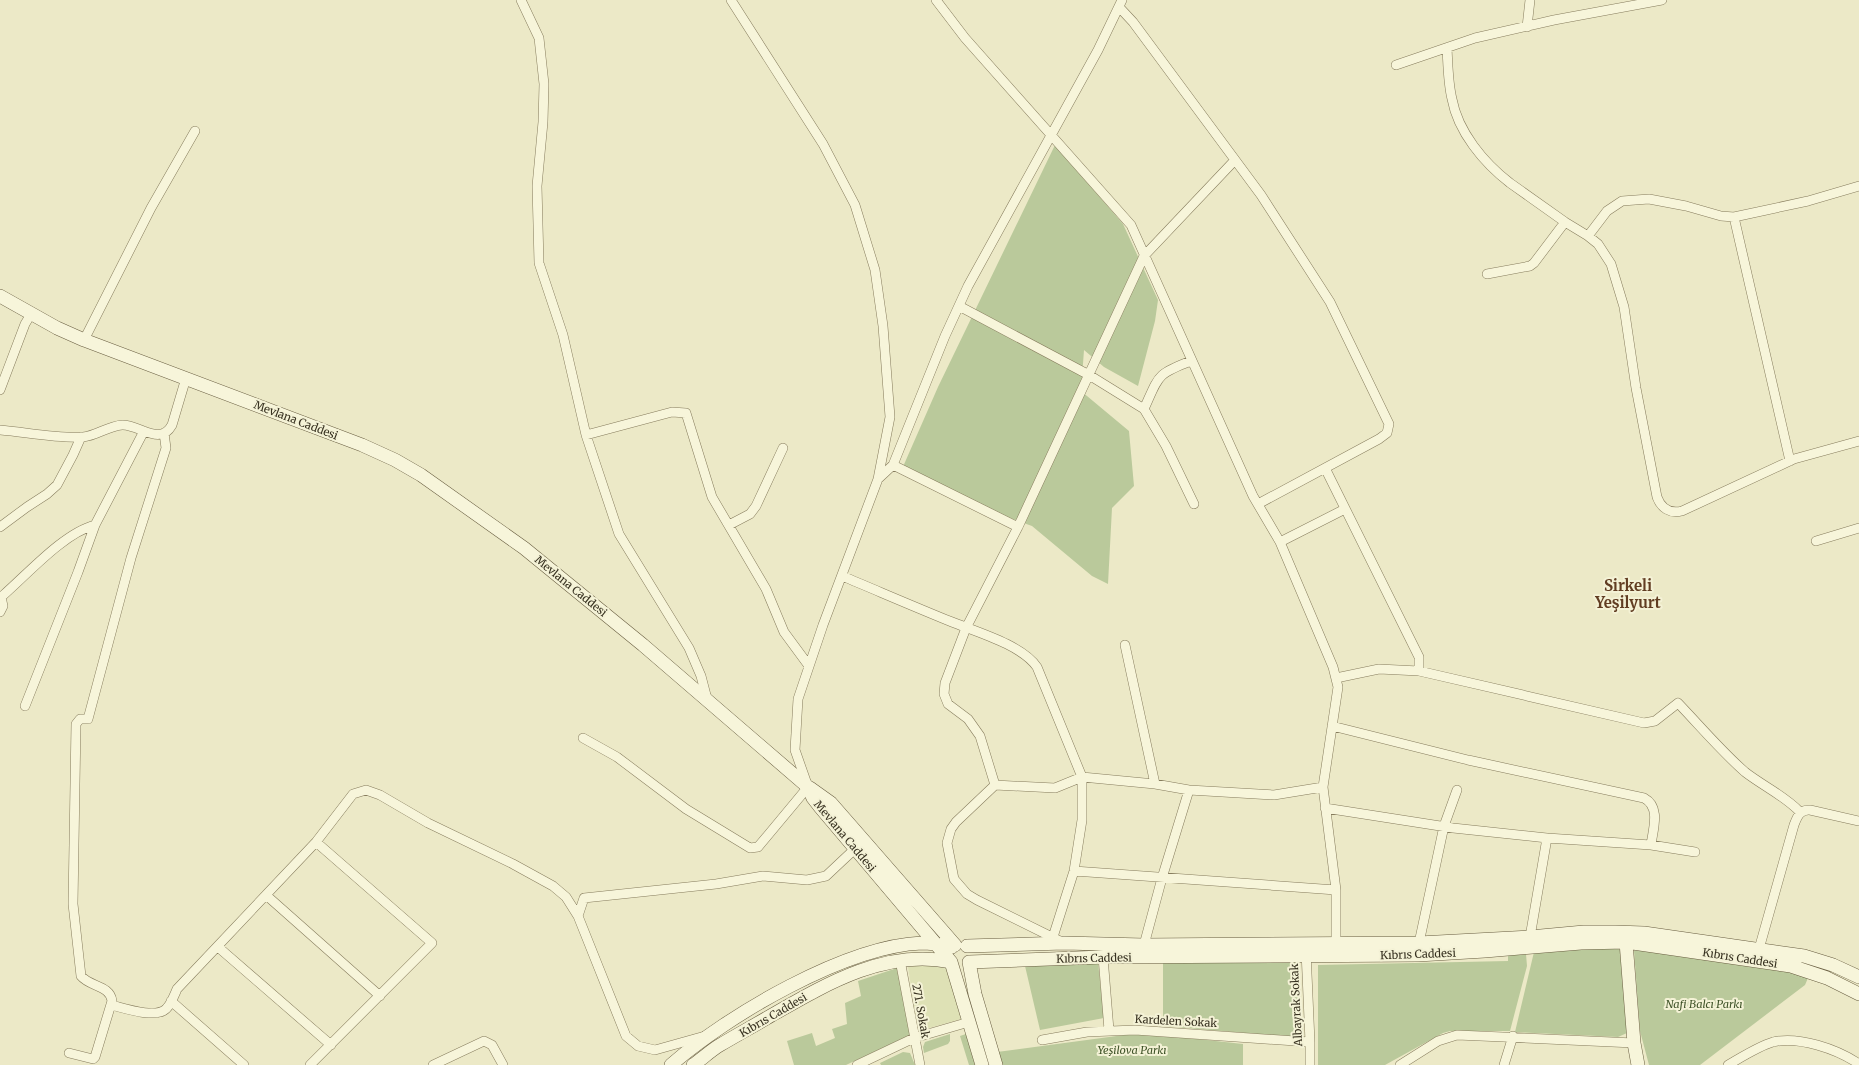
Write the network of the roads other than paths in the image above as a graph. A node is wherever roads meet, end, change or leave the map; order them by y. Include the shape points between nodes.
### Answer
1 (521, 0) edge
2 (730, 0) edge
3 (936, 0) edge
4 (1530, 0) edge
5 (1612, 0) edge
6 (1662, 0) edge
7 (1121, 3) edge
8 (1612, 10) junction
9 (1527, 27) junction
10 (1447, 48) junction
11 (1396, 65) dead end
12 (195, 131) dead end
13 (1050, 135) junction
14 (1235, 160) junction
15 (1859, 186) edge
16 (1734, 217) junction
17 (1565, 222) junction
18 (1588, 236) junction
19 (1144, 256) junction
20 (1487, 274) dead end
21 (0, 296) edge
22 (959, 306) junction
23 (31, 314) junction
24 (84, 340) junction
25 (1191, 361) junction
26 (1089, 376) junction
27 (186, 378) junction
28 (0, 390) edge
29 (1144, 409) junction
30 (0, 430) edge
31 (144, 431) junction
32 (164, 433) junction
33 (586, 436) junction
34 (81, 437) junction
35 (1859, 441) edge
36 (783, 448) dead end
37 (1790, 461) junction
38 (893, 465) junction
39 (1325, 468) junction
40 (878, 479) junction
41 (1194, 504) dead end
42 (1258, 504) junction
43 (1345, 509) junction
44 (95, 525) junction
45 (729, 525) junction
46 (0, 527) edge
47 (1018, 527) junction
48 (1859, 528) edge
49 (1816, 541) dead end
50 (1280, 542) junction
51 (842, 576) junction
52 (1, 598) edge
53 (0, 612) edge
54 (966, 628) junction
55 (1125, 645) dead end
56 (809, 666) junction
57 (1419, 671) junction
58 (1336, 678) junction
59 (707, 699) junction
60 (25, 706) dead end
61 (1332, 726) junction
62 (582, 738) dead end
63 (1082, 777) junction
64 (1155, 784) junction
65 (995, 785) junction
66 (808, 787) junction
67 (1323, 787) junction
68 (1189, 790) junction
69 (1457, 790) dead end
70 (1326, 808) junction
71 (1800, 812) junction
72 (1859, 821) edge
73 (1444, 826) junction
74 (1547, 838) junction
75 (316, 842) junction
76 (859, 845) junction
77 (1651, 845) junction
78 (1695, 852) dead end
79 (1074, 871) junction
80 (1162, 878) junction
81 (1336, 890) junction
82 (266, 895) junction
83 (578, 916) junction
84 (1530, 937) junction
85 (1059, 940) junction
86 (1337, 942) junction
87 (1626, 942) junction
88 (936, 943) junction
89 (1419, 943) junction
90 (1144, 945) junction
91 (958, 946) junction
92 (218, 947) junction
93 (1758, 949) junction
94 (1305, 950) junction
95 (1335, 956) junction
96 (1103, 957) junction
97 (900, 960) junction
98 (951, 962) junction
99 (969, 962) junction
100 (1859, 977) edge
101 (1859, 994) edge
102 (380, 996) junction
103 (171, 1001) junction
104 (111, 1005) junction
105 (969, 1022) junction
106 (1109, 1030) junction
107 (710, 1035) junction
108 (1512, 1036) junction
109 (914, 1038) junction
110 (1042, 1040) dead end
111 (1310, 1042) junction
112 (1634, 1043) junction
113 (330, 1045) junction
114 (718, 1046) junction
115 (69, 1053) dead end
116 (696, 1064) edge
117 (1859, 1064) edge
118 (244, 1065) edge
119 (310, 1065) edge
120 (433, 1065) edge
121 (503, 1065) edge
122 (671, 1065) edge
123 (857, 1065) edge
124 (920, 1065) edge
125 (982, 1065) edge
126 (996, 1065) edge
127 (1310, 1065) edge
128 (1400, 1065) edge
129 (1504, 1065) edge
130 (1638, 1065) edge
131 (1728, 1065) edge

1 - 33 street via 539,38 544,84 544,122 537,186 539,263 563,335
2 - 40 street via 823,144 855,205 872,262 883,326 890,417
3 - 13 street via 965,38
4 - 9 street
5 - 8 street
6 - 8 street
7 - 13 street via 1098,50
7 - 14 street
8 - 9 street
9 - 10 street via 1475,38
10 - 11 street
10 - 17 street via 1452,100 1461,126 1498,174
12 - 24 street via 151,208
13 - 19 street via 1131,225
13 - 22 street
14 - 19 street
14 - 39 street via 1261,195 1330,302 1389,424 1387,433 1379,439
15 - 16 street via 1808,201
16 - 18 street via 1649,199 1622,201 1607,211
16 - 37 street
17 - 18 street
17 - 20 street via 1530,266
18 - 37 street via 1598,244 1613,269 1624,307 1636,388 1657,497 1661,504 1671,511 1682,511
19 - 25 street
19 - 26 street
21 - 23 main road, Mevlana Caddesi
22 - 26 street
22 - 38 street
23 - 24 main road, Mevlana Caddesi
23 - 28 street
24 - 27 main road, Mevlana Caddesi
25 - 29 street via 1167,370 1158,378
25 - 42 street
26 - 29 street
26 - 47 street
27 - 32 street via 172,425
27 - 59 main road, Mevlana Caddesi via 362,446 394,460 421,476 524,548
29 - 41 street via 1166,446
30 - 34 street
31 - 32 street via 157,435
31 - 34 street via 121,425
31 - 44 street
32 - 104 street via 166,448 131,558 95,696 88,719 80,719 76,724 73,904 81,976 91,984 106,989 110,994
33 - 45 street via 672,412 686,413 712,497
33 - 59 street via 619,534 690,648
34 - 46 street via 57,485
35 - 37 street
36 - 45 street via 756,506 750,514
38 - 40 street
38 - 47 street
39 - 42 street
39 - 43 street
40 - 51 street
42 - 50 street
43 - 50 street
43 - 57 street via 1419,657
44 - 52 street via 70,538
44 - 60 street
45 - 56 street via 766,589 784,632
47 - 54 street
48 - 49 street
50 - 58 street
51 - 54 street
51 - 56 street
52 - 53 street via 3,606
54 - 63 street via 1024,653 1034,663 1040,672
54 - 65 street via 945,683 944,694 948,704 968,719 980,736
55 - 64 street
56 - 66 street via 798,699 795,750
57 - 58 street via 1379,670
57 - 71 street via 1641,723 1654,721 1678,703 1744,770
58 - 61 street via 1338,687
59 - 66 main road, Mevlana Caddesi
61 - 67 street
61 - 77 street via 1468,760 1644,798 1655,811
62 - 66 street via 617,757 686,809 750,848 758,847
63 - 64 street
63 - 65 street via 1055,788
63 - 79 street via 1082,820
64 - 68 street
65 - 85 street via 951,829 947,843 954,879 964,891 977,900
66 - 76 main road, Mevlana Caddesi via 831,803
67 - 68 street via 1274,795
67 - 70 street
68 - 80 street
69 - 73 street
70 - 73 street
70 - 81 street
71 - 72 street via 1806,809
71 - 93 street
73 - 74 street
73 - 89 street
74 - 77 street
74 - 84 street
75 - 82 street
75 - 83 street via 353,794 370,791 553,886 566,897
75 - 102 street via 432,943
76 - 83 street via 826,876 807,880 763,876 716,884 584,898
76 - 88 main road, Mevlana Caddesi
76 - 91 main road
77 - 78 street
79 - 80 street
79 - 85 street
80 - 81 street
80 - 90 street
81 - 86 street
82 - 92 street
82 - 102 street
83 - 107 street via 626,1036 638,1046 655,1050
84 - 89 main road
84 - 93 main road via 1578,932 1626,932
85 - 90 main road
85 - 91 main road
86 - 89 main road
86 - 94 main road
86 - 95 street
87 - 95 main road, Kıbrıs Caddesi via 1438,954
87 - 101 main road, Kıbrıs Caddesi via 1791,966 1817,974
87 - 112 main road
88 - 91 main road
88 - 98 main road, Mevlana Caddesi
88 - 107 main road via 909,944 875,952 825,969 765,1001
90 - 94 main road
91 - 98 main road via 949,956
91 - 99 main road via 971,952
92 - 103 street via 177,989
92 - 113 street
93 - 100 main road via 1815,958
94 - 95 main road, Kıbrıs Caddesi
94 - 96 main road, Kıbrıs Caddesi
94 - 111 street, Albayrak Sokak
96 - 99 main road, Kıbrıs Caddesi
96 - 106 street
97 - 98 main road, Kıbrıs Caddesi via 937,958
97 - 109 street, 271. Sokak
97 - 114 main road, Kıbrıs Caddesi via 836,980
98 - 99 main road via 960,966
98 - 105 main road, Mevlana Caddesi
99 - 126 main road via 978,1006
102 - 113 street
103 - 104 street via 163,1011 154,1014
103 - 118 street
104 - 115 street via 95,1057 93,1059
105 - 109 street
105 - 125 main road, Mevlana Caddesi
106 - 110 street, Kardelen Sokak
106 - 111 street, Kardelen Sokak via 1164,1031
107 - 114 street
107 - 122 main road
108 - 112 street
108 - 128 street via 1449,1036 1438,1040
108 - 129 street
109 - 123 street
109 - 124 street, 271. Sokak
111 - 127 street, Albayrak Sokak
112 - 130 main road
113 - 119 street
114 - 116 main road, Kıbrıs Caddesi
117 - 131 street via 1843,1054 1820,1046 1784,1041 1772,1042
120 - 121 street via 484,1041 492,1045

